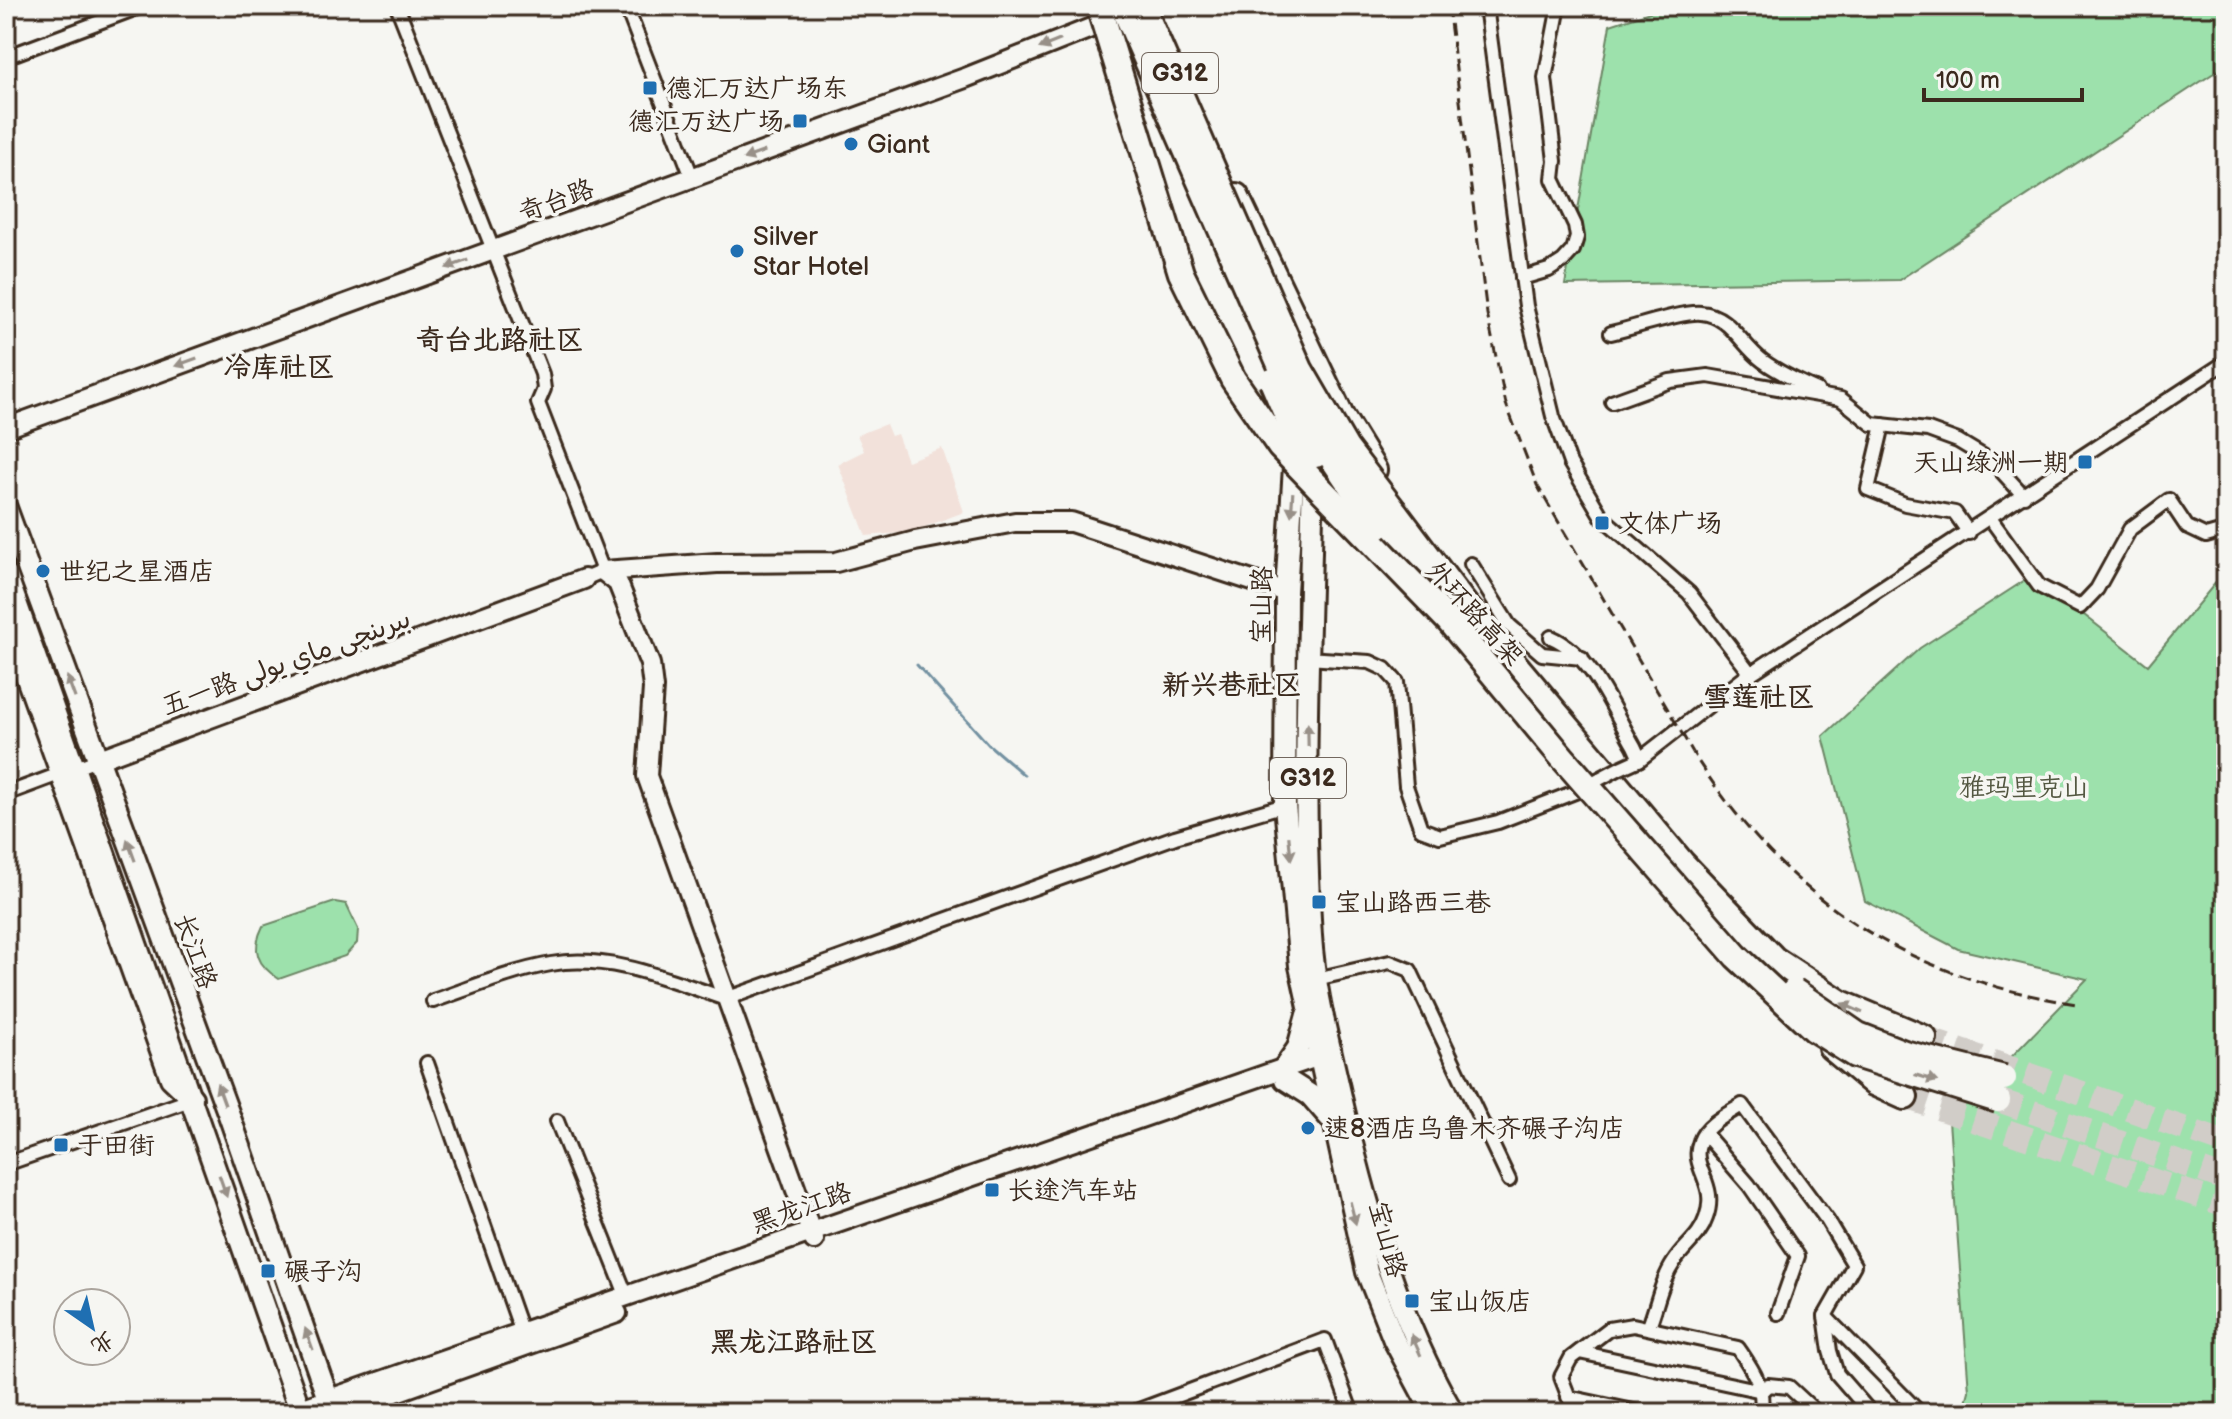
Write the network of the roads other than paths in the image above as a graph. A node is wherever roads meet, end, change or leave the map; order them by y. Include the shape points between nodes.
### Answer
1 (142, 6) edge
2 (397, 6) edge
3 (626, 6) edge
4 (1099, 6) edge
5 (1153, 6) edge
6 (1486, 6) edge
7 (1559, 6) edge
8 (1123, 8) edge
9 (6, 57) edge
10 (1207, 141) junction
11 (692, 177) junction
12 (492, 251) junction
13 (1522, 278) junction
14 (1611, 333) dead end
15 (2226, 362) edge
16 (1831, 397) junction
17 (1612, 402) dead end
18 (1883, 425) junction
19 (6, 428) edge
20 (2024, 496) junction
21 (6, 508) edge
22 (1990, 518) junction
23 (1394, 523) junction
24 (2226, 526) edge
25 (1969, 533) junction
26 (1471, 564) dead end
27 (603, 571) junction
28 (6, 574) edge
29 (584, 579) joint
30 (1286, 592) junction
31 (6, 620) edge
32 (1551, 637) dead end
33 (1307, 658) junction
34 (1582, 658) junction
35 (1751, 674) junction
36 (97, 760) junction
37 (1639, 760) junction
38 (69, 771) junction
39 (6, 794) edge
40 (1285, 805) junction
41 (1316, 979) junction
42 (726, 999) junction
43 (433, 1001) dead end
44 (1308, 1012) junction
45 (1924, 1038) tunnel mouth
46 (1325, 1059) junction
47 (427, 1063) dead end
48 (1284, 1073) junction
49 (1905, 1097) tunnel mouth
50 (193, 1099) junction
51 (557, 1121) dead end
52 (1332, 1121) junction
53 (1705, 1134) junction
54 (6, 1164) edge
55 (1509, 1180) dead end
56 (812, 1236) junction
57 (627, 1297) junction
58 (1778, 1313) dead end
59 (1825, 1316) junction
60 (1649, 1326) junction
61 (522, 1333) junction
62 (1579, 1352) junction
63 (1762, 1391) junction
64 (386, 1395) junction
65 (1568, 1397) junction
66 (333, 1409) edge
67 (297, 1412) edge
68 (370, 1413) edge
69 (1131, 1413) edge
70 (1345, 1413) edge
71 (1433, 1413) edge
72 (1453, 1413) edge
73 (1575, 1413) edge
74 (1643, 1413) edge
75 (1761, 1413) edge
76 (1817, 1413) edge
77 (1871, 1413) edge
78 (1920, 1413) edge

1 - 9 street
2 - 12 street
3 - 11 street
4 -> 8 highway, 外环路高架, bridge via 1181,273 1233,379 1280,447 1449,621 1736,956 1814,1029 1855,1055 2001,1089 1858,1035 1782,982 1565,745 1452,608 1283,434 1236,367 1184,261 1142,130
5 - 10 main road, 宝山路 / G312
6 - 13 street
7 - 13 street via 1545,78 1553,179 1577,237 1563,261
8 -> 11 street, 奇台路 via 965,78
8 - 23 highway, bridge via 1300,369
8 - 23 highway, bridge via 1153,102 1290,423
8 -> 30 main road, 宝山路 / G312 via 1273,327 1295,414
10 - 23 highway, bridge
10 - 33 main road, 宝山路 / G312 via 1286,318 1315,411
11 - 12 street, 奇台路
12 -> 19 street, 奇台路
12 - 27 street via 549,389 538,403
13 - 35 street via 1553,416 1586,493 1602,517 1689,593
14 - 16 street via 1680,315 1721,317 1764,362
15 - 20 street
16 - 17 street via 1708,376 1670,381
16 - 18 street via 1872,424
18 - 20 street via 1928,430 1958,441 1993,462
18 - 25 street via 1868,489 1905,504 1955,513
20 - 22 street
36 -> 21 main road, 长江路
22 - 24 street via 2039,586 2080,607 2097,589 2130,529 2169,500 2187,527 2206,536
22 - 25 street
45 -> 23 highway via 1841,1003 1774,959 1672,851
23 - 49 highway via 1451,616 1758,974 1810,1029 1874,1083
25 - 35 street
26 - 34 street via 1509,625 1542,654
27 - 29 street
27 - 30 street via 836,562 1015,522 1071,522
27 - 42 street via 618,583 650,664 647,776
28 - 38 main road, 长江路
29 - 36 street, 五一路 بىرىنچى ماي يولى
30 - 40 main road, 宝山路 / G312
31 - 38 main road
32 - 34 street
33 - 37 street, bridge via 1370,662 1397,682 1406,786 1421,829 1440,836 1527,814
41 -> 33 main road, 宝山路 / G312
34 - 37 street
35 - 37 street
36 - 38 street, 五一路 بىرىنچى ماي يولى
66 -> 36 main road, 长江路
38 - 39 street, 五一路 بىرىنچى ماي يولى
38 - 50 main road, 长江路
40 - 42 street via 1175,837
40 -> 44 main road, 宝山路 / G312
41 - 46 main road, 宝山路 / G312
41 - 55 street via 1390,962 1410,970
42 - 43 street via 603,964 553,963
42 - 56 street
44 - 46 main road, 宝山路 / G312
44 - 48 main road
46 - 48 street, 黑龙江路
46 - 52 main road, 宝山路 / G312
72 -> 46 main road, 宝山路 / G312 via 1395,1297
47 - 61 street
48 - 52 main road
48 - 56 street, 黑龙江路
50 - 54 street
50 -> 67 main road, 长江路
51 - 57 street
52 -> 71 main road, 宝山路 / G312 via 1367,1272 1394,1340
53 - 58 street via 1749,1185 1798,1256
53 - 59 street via 1742,1105 1847,1248 1854,1265
53 - 60 street via 1699,1167 1711,1190 1707,1218 1674,1262
56 - 57 street, 黑龙江路
56 - 64 street, 黑龙江路
57 - 61 street, 黑龙江路
59 - 77 street via 1837,1374
59 - 78 street
60 - 62 street via 1609,1329
60 - 63 street via 1738,1348
61 - 66 street, 黑龙江路
62 - 63 street
62 - 65 street via 1561,1377
63 - 75 street
63 - 76 street via 1768,1385 1789,1387
64 - 66 street, 黑龙江路
64 - 68 main road
65 - 73 street
65 - 74 street
66 - 67 street, 黑龙江路
69 - 70 street via 1325,1340 1351,1411

